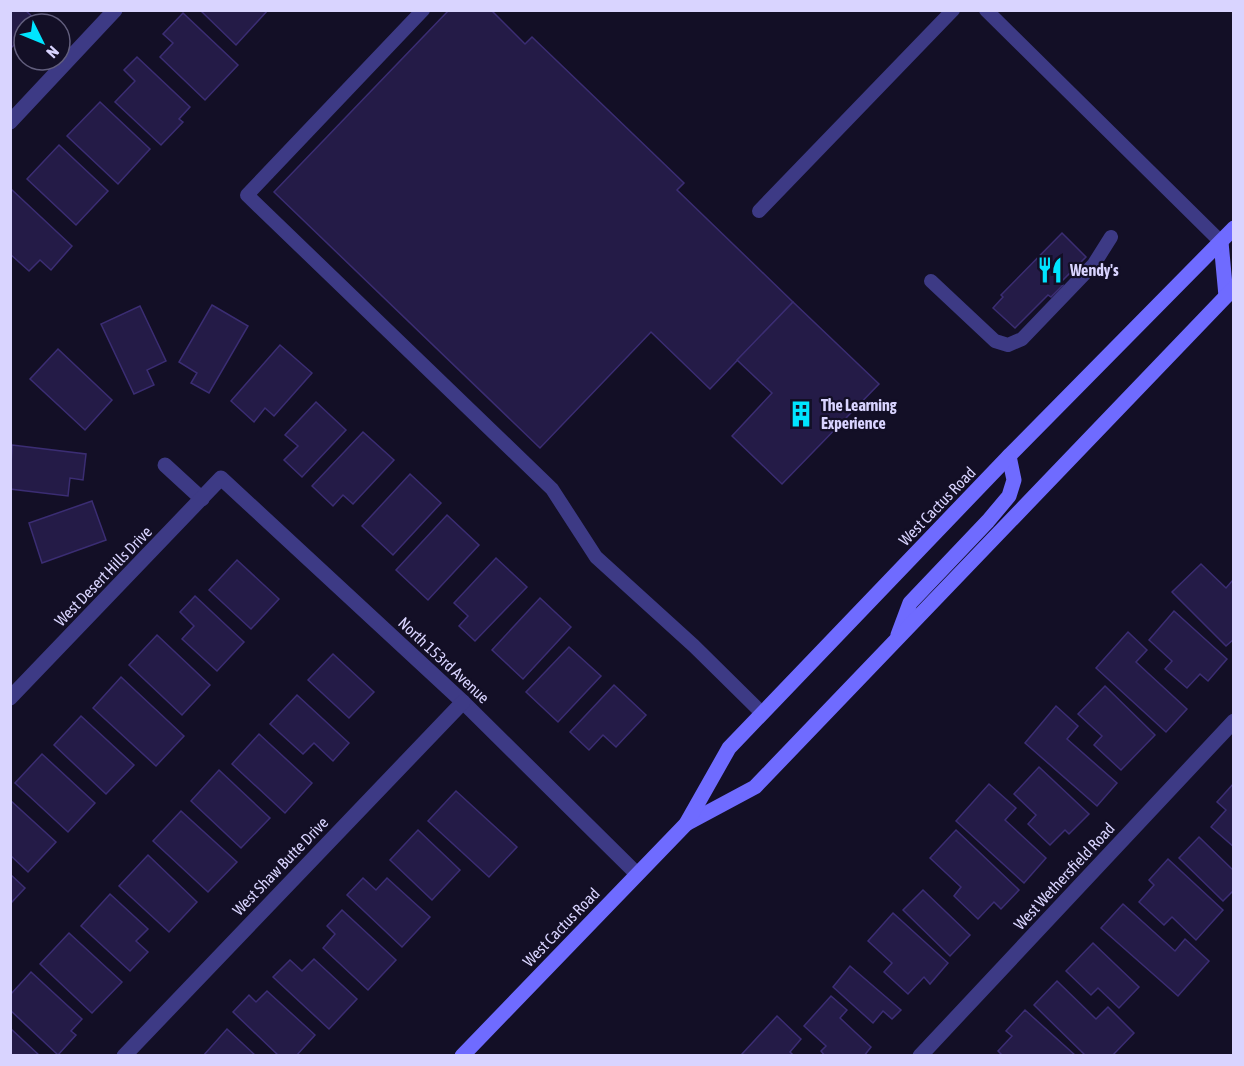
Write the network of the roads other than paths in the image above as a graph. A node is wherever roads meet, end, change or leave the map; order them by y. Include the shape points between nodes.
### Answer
1 (115, 10) edge
2 (423, 10) edge
3 (953, 10) edge
4 (986, 10) edge
5 (10, 122) edge
6 (759, 211) dead end
7 (1233, 228) edge
8 (1111, 237) dead end
9 (1221, 242) junction
10 (931, 281) dead end
11 (1230, 292) edge
12 (1009, 456) junction
13 (165, 465) dead end
14 (221, 478) joint
15 (202, 499) junction
16 (896, 640) junction
17 (10, 698) edge
18 (463, 702) junction
19 (762, 713) junction
20 (1233, 721) edge
21 (686, 824) junction
22 (637, 874) junction
23 (124, 1056) edge
24 (462, 1056) edge
25 (920, 1056) edge

1 - 5 street
2 - 19 lane via 248,195 552,489 596,557
3 - 6 lane
4 - 9 lane
7 - 9 main road, West Cactus Road
8 - 10 lane via 1094,264 1022,339 1008,345 996,341
9 - 11 main road
9 - 12 main road, West Cactus Road
11 - 16 main road, West Cactus Road
12 - 16 main road via 1014,480 1009,496 910,603
12 - 19 main road, West Cactus Road
13 - 15 street
14 - 15 street, West Desert Hills Drive
14 - 18 street, North 153rd Avenue
15 - 17 street, West Desert Hills Drive
16 - 21 main road, West Cactus Road via 755,787
18 - 22 street, North 153rd Avenue
18 - 23 street, West Shaw Butte Drive
19 - 21 main road, West Cactus Road via 729,748
20 - 25 street, West Wethersfield Road
21 - 22 main road, West Cactus Road
22 - 24 main road, West Cactus Road

